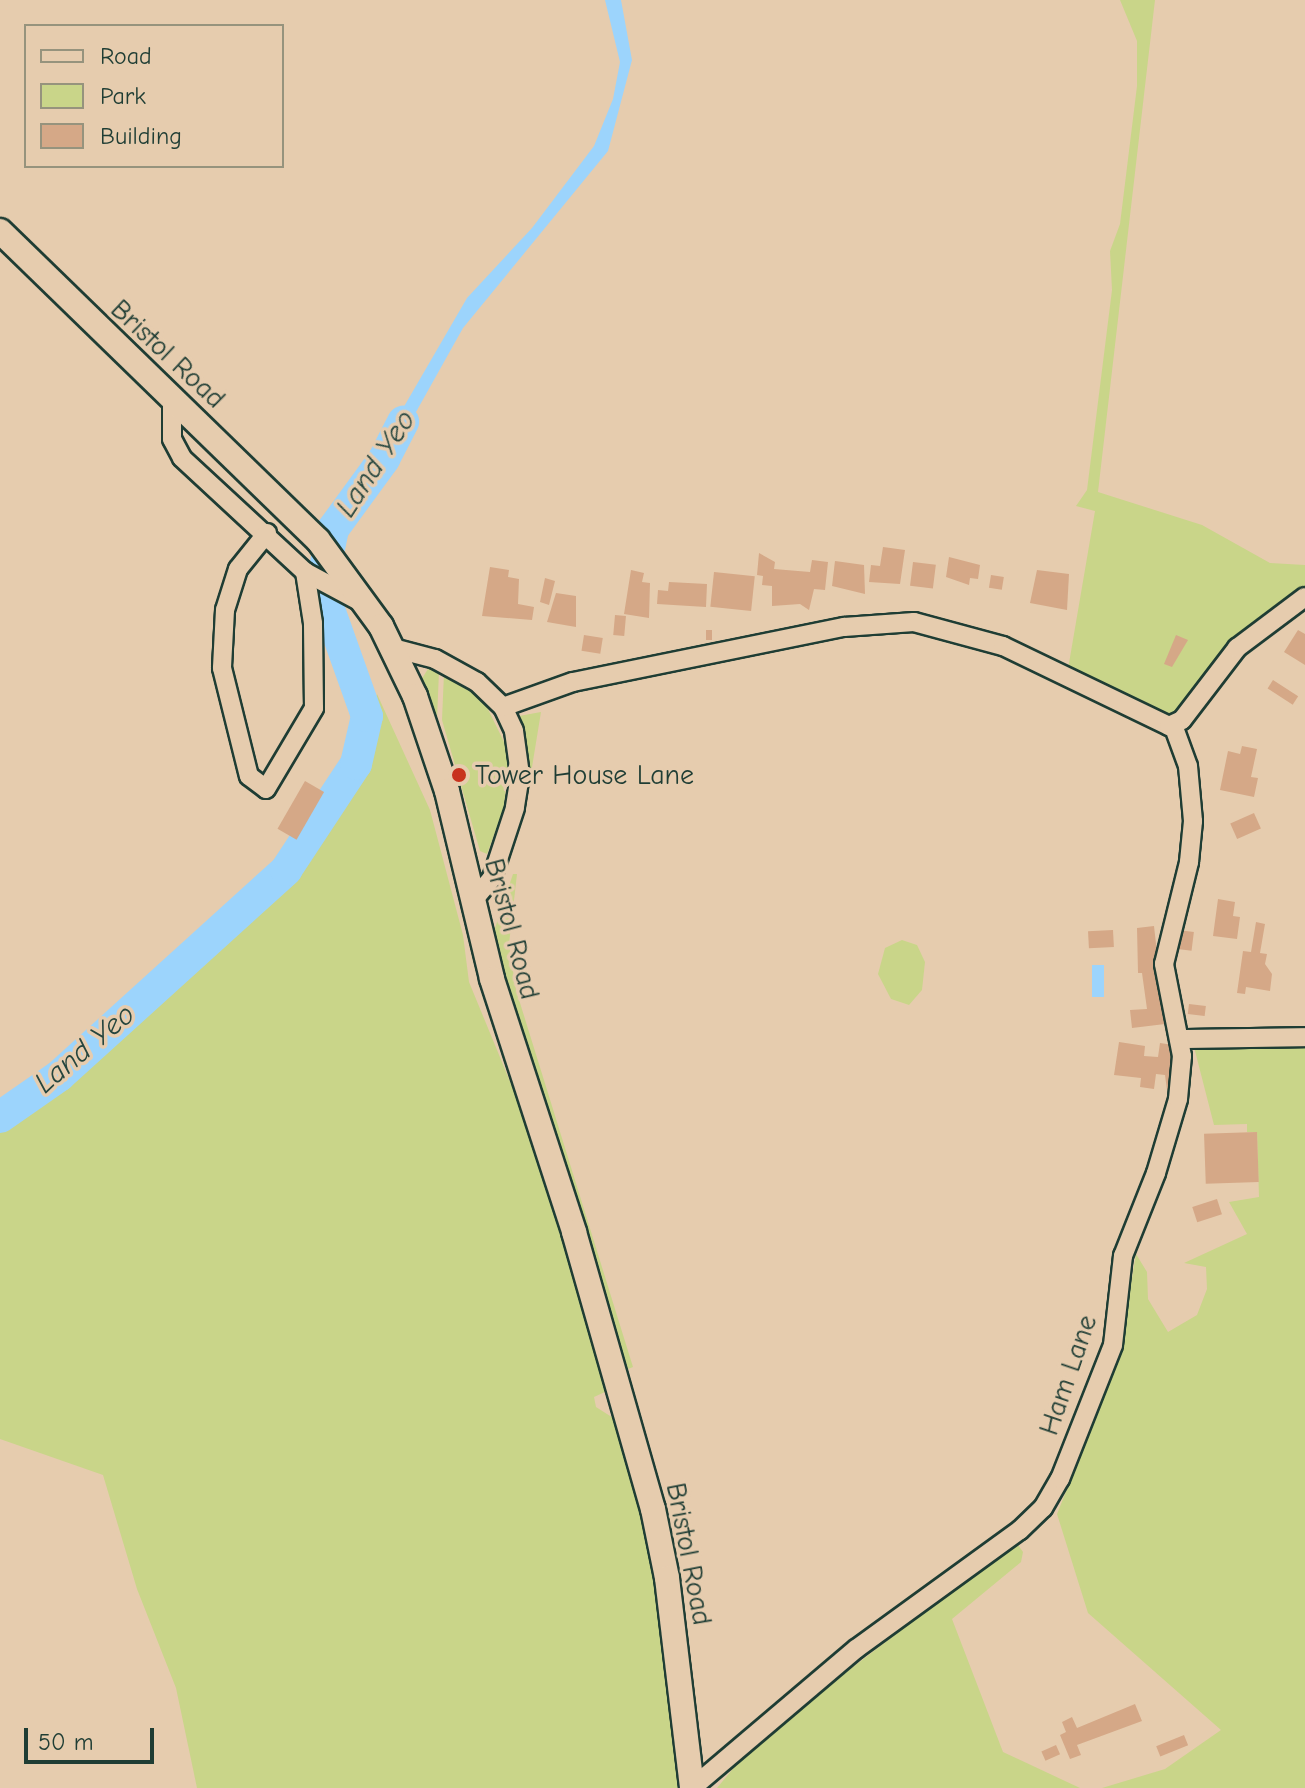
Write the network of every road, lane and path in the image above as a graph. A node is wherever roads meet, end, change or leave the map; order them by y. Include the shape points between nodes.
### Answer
1 (0, 231) edge
2 (172, 401) junction
3 (267, 533) junction
4 (317, 579) junction
5 (1305, 597) edge
6 (364, 599) junction
7 (393, 648) junction
8 (503, 707) junction
9 (1173, 725) junction
10 (473, 901) junction
11 (1305, 1037) edge
12 (1179, 1039) junction
13 (692, 1788) edge

1 - 2 main road, Bristol Road
2 - 3 street via 172,439 182,458
2 - 6 main road, Bristol Road via 318,540
3 - 4 street
3 - 4 street via 238,569 225,610 222,668 249,776 266,789 314,708
4 - 6 street
5 - 9 street via 1237,648
6 - 7 main road, Bristol Road
7 - 8 street via 448,664 487,689
7 - 10 main road, Bristol Road via 432,741
8 - 9 street via 573,682 844,627 914,622 1003,646 1153,721
8 - 10 street via 518,744 518,789 496,869
9 - 12 street, Ham Lane via 1188,766 1193,821 1189,862 1164,964
10 - 13 main road, Bristol Road via 653,1509 667,1578
11 - 12 street
12 - 13 street, Ham Lane via 1178,1099 1123,1256 1113,1345 1053,1494 1020,1530 856,1649

